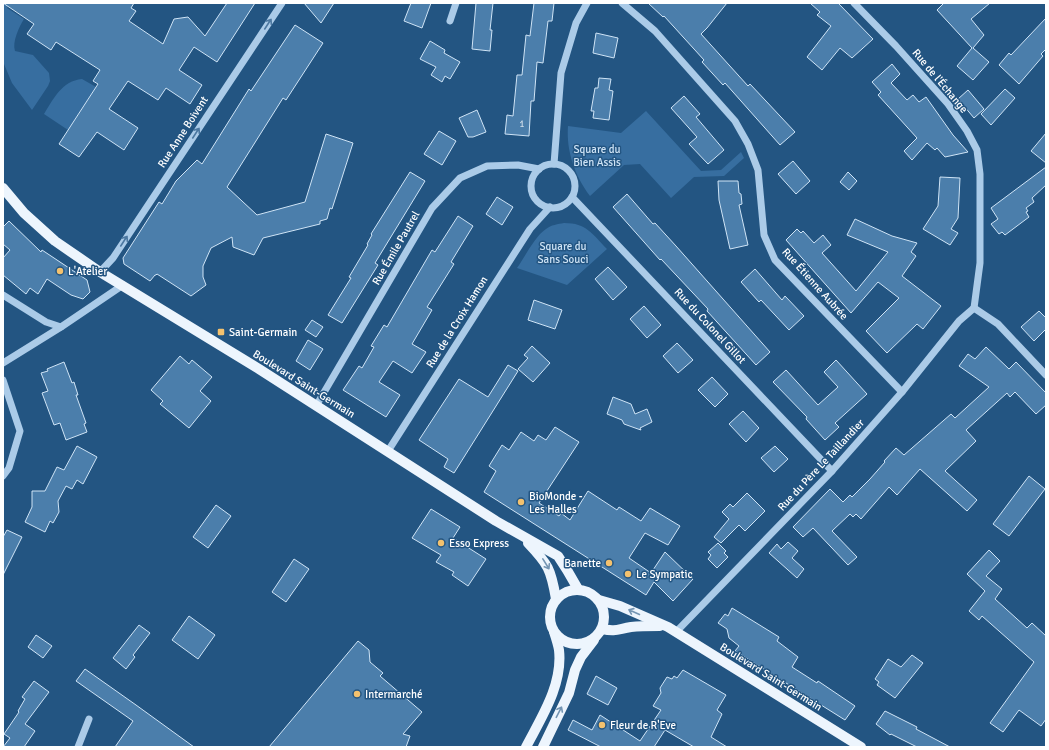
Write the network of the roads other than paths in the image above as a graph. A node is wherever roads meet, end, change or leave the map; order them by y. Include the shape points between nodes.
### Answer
1 (282, 3) edge
2 (456, 3) edge
3 (587, 3) edge
4 (622, 3) edge
5 (854, 3) edge
6 (450, 22) dead end
7 (554, 164) junction
8 (539, 169) junction
9 (3, 188) edge
10 (572, 197) junction
11 (550, 207) junction
12 (100, 272) junction
13 (123, 285) junction
14 (3, 295) edge
15 (974, 308) junction
16 (61, 327) junction
17 (3, 363) edge
18 (1046, 375) edge
19 (3, 380) edge
20 (902, 392) junction
21 (316, 406) junction
22 (388, 451) junction
23 (832, 471) junction
24 (3, 476) edge
25 (521, 535) junction
26 (578, 589) junction
27 (556, 599) junction
28 (599, 600) junction
29 (672, 630) junction
30 (554, 632) junction
31 (599, 633) junction
32 (89, 719) dead end
33 (78, 747) edge
34 (526, 747) edge
35 (543, 747) edge
36 (861, 747) edge

12 -> 1 street, Rue Anne Boivent via 113,258
2 - 6 street
3 - 7 street via 576,23 561,73
4 - 20 street, Rue Étienne Aubrée via 655,32 735,121 758,170 764,235 775,260
5 - 15 street, Rue de l'Échange via 948,104 977,150 980,174 980,263
7 - 8 street
7 - 10 street via 568,169 573,175 575,190
8 - 11 street via 534,175 532,191 535,198
8 - 21 street, Rue Émile Pautrel via 518,165 487,166 460,178 432,208
9 - 12 main road, Boulevard Saint-Germain via 24,213 55,241
10 - 11 street via 565,204
10 - 23 street, Rue du Colonel Gillot
11 - 22 street, Rue de la Croix Hamon via 530,229
12 - 13 main road, Boulevard Saint-Germain
13 - 16 street
13 - 21 main road, Boulevard Saint-Germain
14 - 16 street via 46,322
15 - 18 street via 998,324
15 - 20 street, Rue du Père Le Taillandier via 959,321
16 - 17 street
19 - 24 street via 20,431 9,468
20 - 23 street, Rue du Père Le Taillandier
21 - 22 main road, Boulevard Saint-Germain
22 - 25 main road, Boulevard Saint-Germain
23 - 29 street, Rue du Père Le Taillandier
25 - 26 main road, Boulevard Saint-Germain via 558,556
25 -> 27 main road, Boulevard Saint-Germain via 544,560 550,571
26 - 27 main road via 566,592
26 - 28 main road via 590,592
27 - 30 main road via 550,615
29 -> 28 main road, Boulevard Saint-Germain via 620,606
28 - 31 main road via 604,609 605,619
29 - 31 main road, Boulevard Saint-Germain via 650,626
29 - 36 main road, Boulevard Saint-Germain
30 - 31 main road via 569,643 579,644 588,642
30 - 34 main road via 559,650 559,667 554,688
35 -> 31 main road via 569,693 581,657
32 - 33 street

